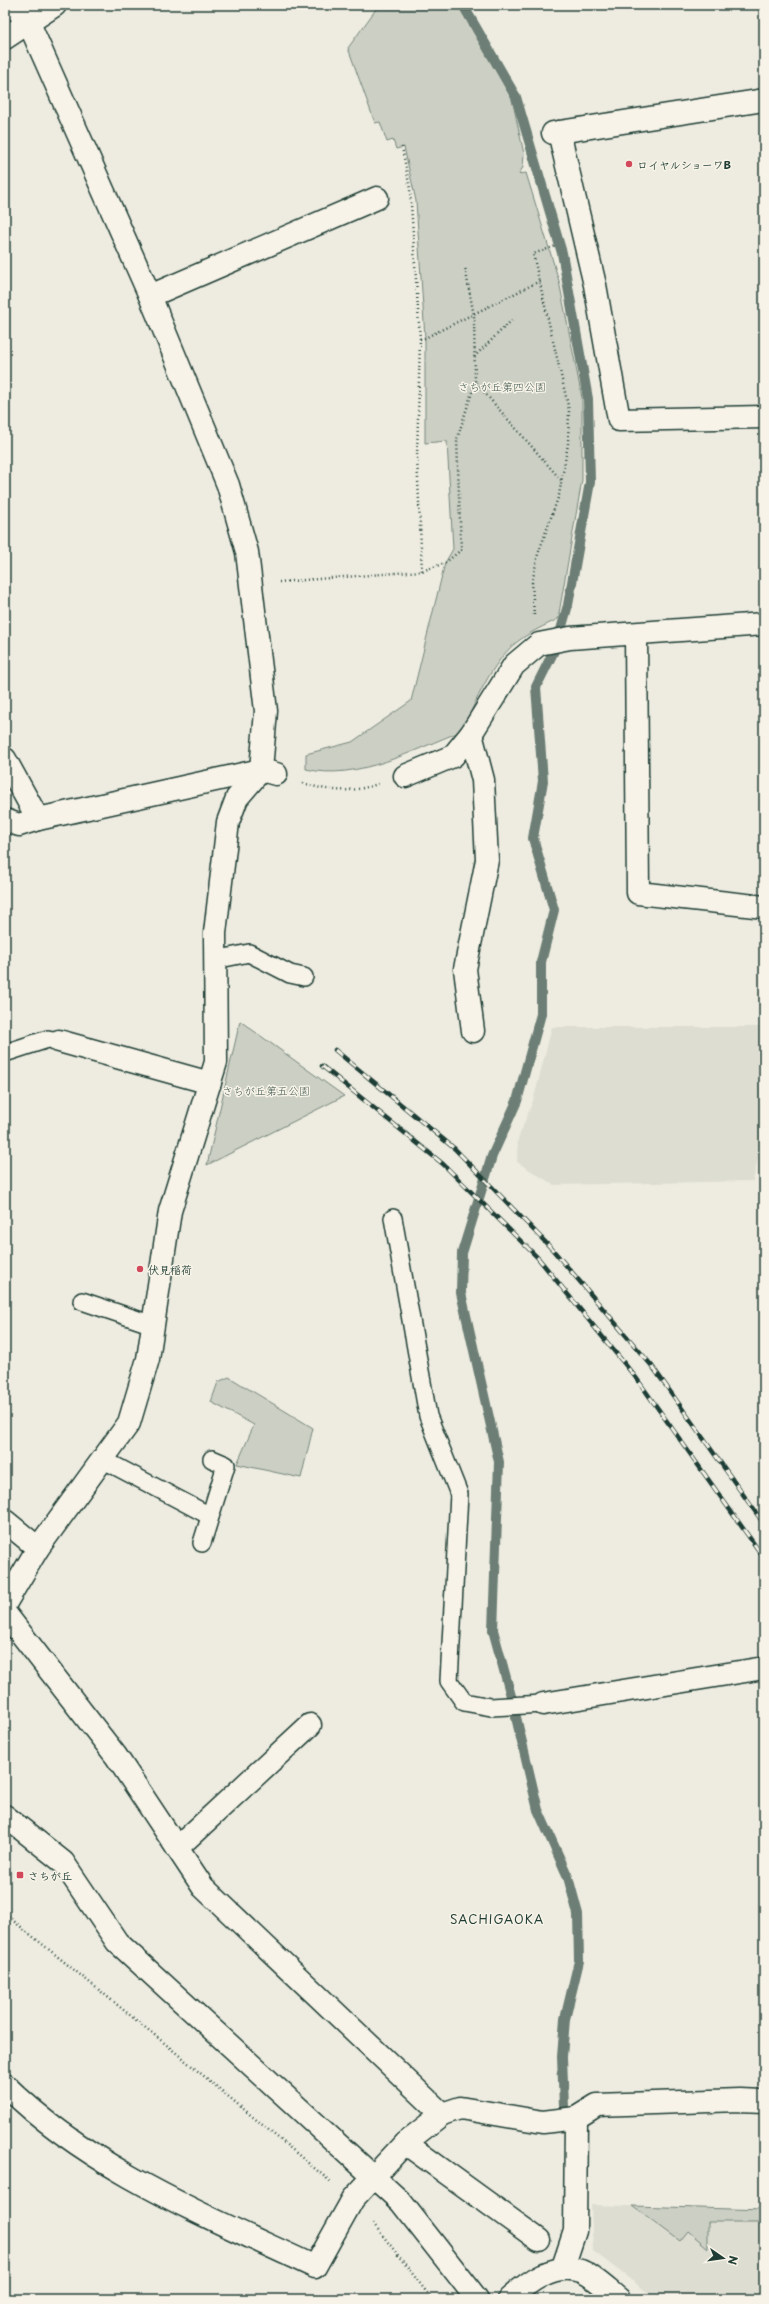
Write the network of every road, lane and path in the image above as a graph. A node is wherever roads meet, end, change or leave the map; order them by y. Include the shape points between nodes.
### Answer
1 (12, 5) edge
2 (55, 5) edge
3 (28, 21) junction
4 (5, 38) edge
5 (764, 100) edge
6 (402, 147) dead end
7 (377, 198) dead end
8 (549, 248) dead end
9 (465, 267) dead end
10 (540, 282) junction
11 (150, 296) junction
12 (474, 316) junction
13 (512, 320) dead end
14 (420, 339) junction
15 (474, 357) junction
16 (476, 383) junction
17 (764, 417) edge
18 (561, 481) junction
19 (422, 571) junction
20 (251, 584) junction
21 (764, 624) edge
22 (636, 634) junction
23 (552, 642) junction
24 (472, 734) junction
25 (5, 759) edge
26 (269, 772) junction
27 (405, 776) joint
28 (38, 819) junction
29 (5, 820) edge
30 (764, 907) edge
31 (215, 960) junction
32 (304, 977) dead end
33 (473, 1031) dead end
34 (59, 1041) joint
35 (5, 1053) edge
36 (210, 1083) junction
37 (393, 1218) dead end
38 (82, 1301) dead end
39 (154, 1325) junction
40 (102, 1459) junction
41 (212, 1459) dead end
42 (210, 1516) junction
43 (5, 1521) edge
44 (202, 1543) dead end
45 (38, 1548) junction
46 (5, 1604) edge
47 (5, 1613) edge
48 (764, 1668) edge
49 (543, 1704) joint
50 (310, 1725) dead end
51 (5, 1816) edge
52 (177, 1848) junction
53 (5, 1914) edge
54 (5, 2085) edge
55 (764, 2101) edge
56 (442, 2114) junction
57 (576, 2118) junction
58 (405, 2143) junction
59 (374, 2177) junction
60 (352, 2199) junction
61 (539, 2240) dead end
62 (563, 2267) junction
63 (432, 2299) edge
64 (477, 2299) edge
65 (509, 2299) edge
66 (619, 2299) edge

1 - 3 street
2 - 3 street
3 - 4 street
3 - 11 street
5 - 17 street via 556,133 595,285 618,420
6 - 14 path via 410,190
7 - 11 street
8 - 10 path via 533,254
9 - 12 path
10 - 12 path
10 - 18 path via 569,410 568,444
11 - 20 street via 228,485 247,552
12 - 14 path
12 - 15 path
13 - 15 path
14 - 19 path via 417,456
15 - 16 path
16 - 18 path
16 - 19 path via 457,439 460,550 446,563
18 - 23 path via 549,526 538,554 532,583 533,614
19 - 20 path
20 - 26 street via 266,711
21 - 22 street
22 - 23 street via 570,638
22 - 30 street via 638,893
23 - 24 street via 539,644 514,664
24 - 27 street via 453,756
24 - 33 street via 482,780 487,860 465,969
25 - 28 street
26 - 27 path via 322,790 356,791
26 - 28 street
26 - 31 street via 237,798 228,822 215,933
28 - 29 street via 20,825
31 - 32 lane via 248,953 290,974
31 - 36 street via 216,1062
34 - 35 lane via 48,1039
34 - 36 street
36 - 39 street via 170,1211
37 - 49 lane via 428,1416 459,1494 449,1681 464,1702 491,1708
38 - 39 lane
39 - 40 street via 148,1359 129,1422
40 - 42 lane
40 - 45 street
41 - 42 lane via 226,1465
42 - 44 lane
43 - 45 street
45 - 46 street
47 - 52 street via 116,1756
48 - 49 street
50 - 52 street
51 - 59 street via 63,1862 117,1942
52 - 56 street via 203,1887
53 - 60 path via 164,2042
54 - 60 street via 33,2112 118,2170 183,2205 315,2267
55 - 57 street via 597,2105
56 - 57 street via 460,2108 543,2122
56 - 58 street
57 - 62 street via 575,2231
58 - 59 street
58 - 61 street
59 - 60 street
59 - 64 street via 401,2202
60 - 63 path via 364,2210
62 - 65 street via 547,2273
62 - 66 street via 582,2271

